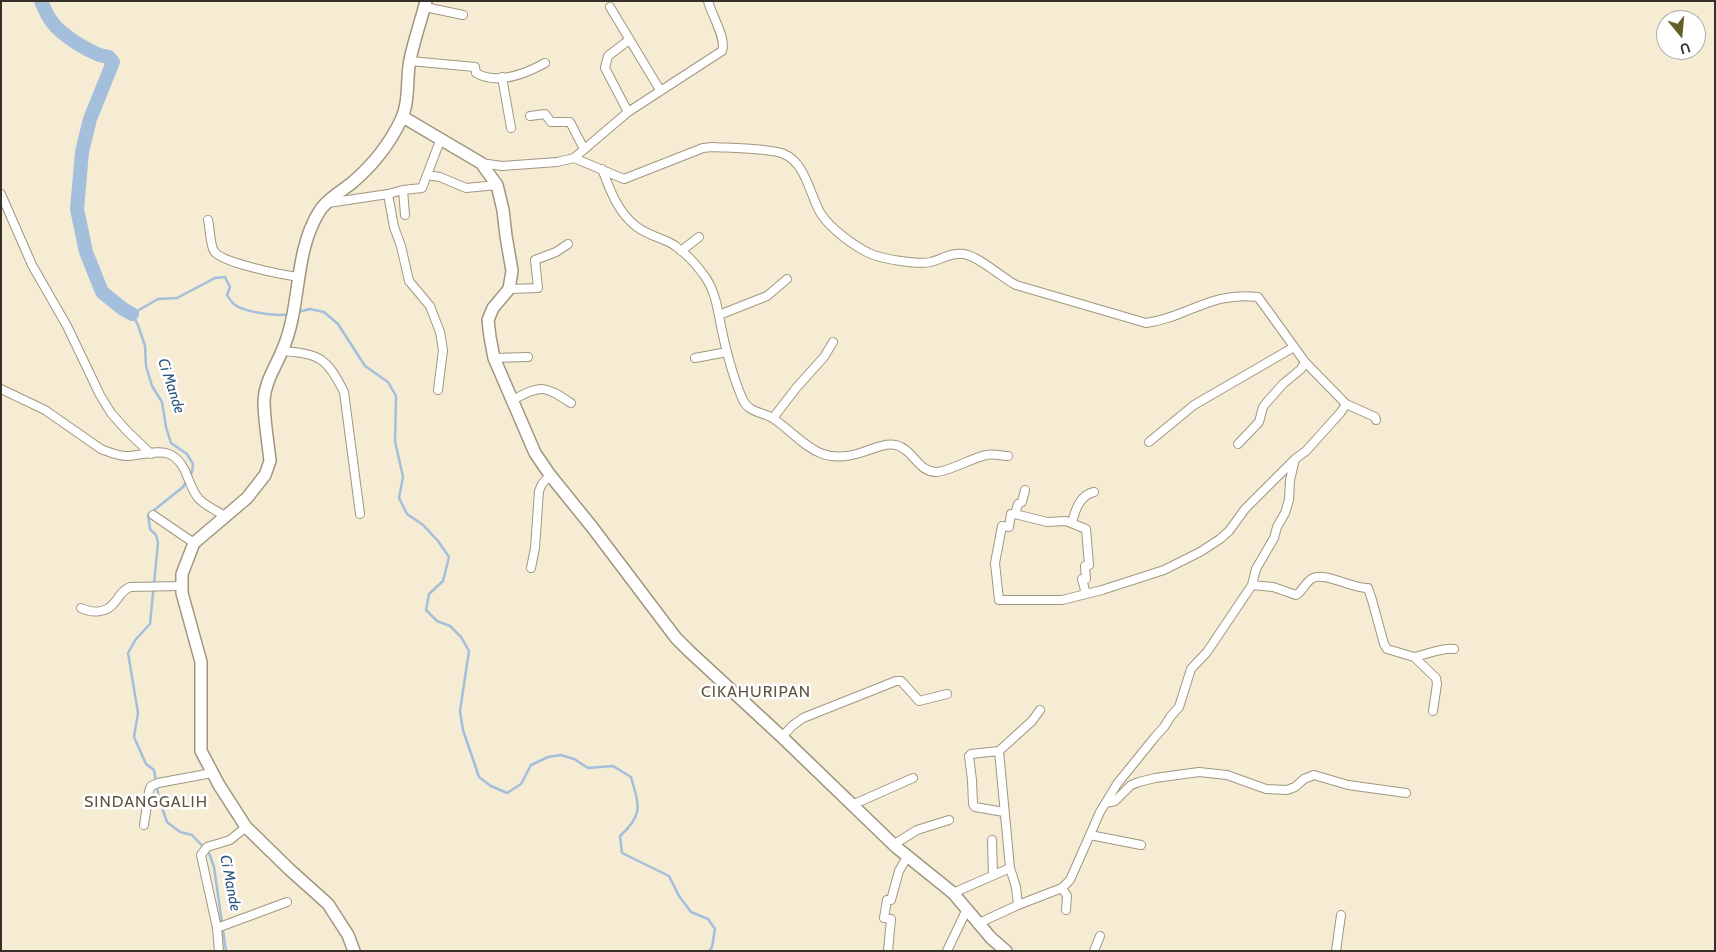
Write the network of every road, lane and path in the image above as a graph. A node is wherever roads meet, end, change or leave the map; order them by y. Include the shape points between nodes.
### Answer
1 (708, 1) edge
2 (426, 4) edge
3 (610, 7) dead end
4 (463, 15) dead end
5 (629, 40) junction
6 (410, 61) junction
7 (545, 63) dead end
8 (502, 77) junction
9 (660, 90) junction
10 (628, 112) junction
11 (402, 116) junction
12 (530, 116) dead end
13 (511, 128) dead end
14 (441, 138) junction
15 (584, 149) junction
16 (574, 158) junction
17 (482, 162) junction
18 (602, 169) junction
19 (427, 175) junction
20 (497, 185) junction
21 (403, 190) junction
22 (1, 194) edge
23 (388, 194) junction
24 (328, 203) junction
25 (404, 215) dead end
26 (208, 220) dead end
27 (699, 237) dead end
28 (568, 244) dead end
29 (681, 251) junction
30 (299, 278) junction
31 (787, 279) dead end
32 (506, 293) junction
33 (719, 315) junction
34 (833, 342) dead end
35 (1294, 347) junction
36 (283, 351) junction
37 (727, 352) junction
38 (528, 357) dead end
39 (494, 358) junction
40 (695, 358) dead end
41 (1305, 362) junction
42 (1, 389) edge
43 (438, 390) dead end
44 (513, 400) junction
45 (571, 403) dead end
46 (1346, 404) junction
47 (773, 418) junction
48 (1376, 420) dead end
49 (1149, 442) dead end
50 (1238, 444) dead end
51 (151, 454) junction
52 (1008, 456) dead end
53 (1295, 459) junction
54 (550, 475) junction
55 (1025, 490) dead end
56 (1094, 492) dead end
57 (360, 514) dead end
58 (1015, 514) junction
59 (153, 515) dead end
60 (225, 516) junction
61 (1072, 523) junction
62 (194, 543) junction
63 (531, 568) dead end
64 (1252, 585) junction
65 (181, 586) junction
66 (1086, 594) junction
67 (80, 608) dead end
68 (1454, 649) dead end
69 (1414, 657) junction
70 (947, 694) dead end
71 (1040, 710) dead end
72 (1433, 711) dead end
73 (782, 737) junction
74 (999, 751) junction
75 (212, 773) junction
76 (913, 778) dead end
77 (1406, 793) dead end
78 (1106, 803) junction
79 (852, 805) junction
80 (1004, 812) junction
81 (949, 820) dead end
82 (144, 824) dead end
83 (246, 827) junction
84 (1090, 835) junction
85 (992, 840) dead end
86 (893, 844) junction
87 (1141, 846) dead end
88 (907, 857) junction
89 (1010, 868) junction
90 (993, 875) junction
91 (1062, 888) junction
92 (953, 893) junction
93 (287, 902) dead end
94 (1018, 905) junction
95 (967, 909) junction
96 (1066, 910) dead end
97 (1341, 915) dead end
98 (978, 924) junction
99 (221, 926) junction
100 (1100, 936) dead end
101 (219, 951) edge
102 (354, 951) edge
103 (888, 951) edge
104 (947, 951) edge
105 (1006, 951) edge
106 (1094, 951) edge
107 (1336, 951) edge

1 - 9 street via 721,34 722,51
2 - 4 street
2 - 6 street
3 - 5 street
5 - 9 street
5 - 10 street via 608,56 605,68
6 - 8 street via 476,67 476,72 484,77
6 - 11 street
7 - 8 street via 529,72
8 - 13 street
9 - 10 street
10 - 15 street
11 - 14 street
11 - 24 street via 375,161
12 - 15 street via 545,114 553,122 570,122
14 - 17 street
14 - 19 street
15 - 16 street
16 - 17 street via 502,166
16 - 18 street
17 - 20 street
18 - 29 street via 615,200 635,226
18 - 35 street via 626,179 703,148 774,151 784,154 797,165 820,212 836,232 872,254 916,263 966,254 1016,286 1146,323 1221,297 1258,297
19 - 20 street via 466,188
19 - 21 street via 422,188
20 - 32 street via 512,271
21 - 23 street
21 - 25 street
22 - 51 street via 32,265 67,326 100,395 127,431
23 - 24 street
23 - 43 street via 409,280 430,306 440,332 443,350
24 - 30 street via 313,224
26 - 30 street via 212,247 218,255 270,273
27 - 29 street
28 - 32 street via 535,260 538,288
29 - 33 street via 708,282
30 - 36 street via 294,317
31 - 33 street via 767,296
32 - 39 street via 488,320
33 - 37 street
34 - 47 street
35 - 41 street
35 - 49 street via 1194,406
36 - 57 street via 320,358 344,392
36 - 60 street via 268,380 264,400 270,461 268,470 247,498
37 - 40 street
37 - 47 street via 744,403 754,411
38 - 39 street
39 - 44 street
41 - 46 street
41 - 50 street via 1267,402 1259,422
42 - 51 street via 45,410 106,451 126,456
44 - 45 street via 536,388 552,391
44 - 54 street via 535,453
46 - 48 street
46 - 53 street via 1306,452
47 - 52 street via 809,447 832,457 895,445 911,454 927,470 937,472 985,455
51 - 60 street via 174,457 199,498
53 - 64 street via 1285,513 1256,569
53 - 66 street via 1245,509 1229,531 1210,546 1164,570
54 - 63 street via 539,491
54 - 73 street via 676,638
55 - 58 street
56 - 61 street via 1081,499
58 - 61 street via 1048,522
58 - 66 street via 1010,514 1009,527 1002,526 997,551 995,564 999,600 1062,600
59 - 62 street
60 - 62 street
61 - 66 street via 1086,528 1090,565 1085,566 1086,579 1082,579
62 - 65 street via 182,574
64 - 69 street via 1296,594 1307,582 1322,575 1368,588 1384,644
64 - 78 street via 1207,652 1191,669 1179,707
65 - 67 street via 127,588 116,602 100,611
65 - 75 street via 201,662 201,751
68 - 69 street via 1443,648
69 - 72 street via 1436,678
70 - 73 street via 919,701 901,681 896,681 803,718
71 - 74 street
73 - 79 street
74 - 80 street
74 - 80 street via 969,756 972,800 975,807
75 - 82 street via 155,784 149,791
75 - 83 street
76 - 79 street
77 - 78 street via 1348,785 1314,775 1295,788 1266,789 1226,775 1199,772 1139,782 1131,785 1115,801
78 - 84 street
79 - 86 street
80 - 89 street
81 - 86 street via 917,830
83 - 99 street via 232,839 205,849 201,860
83 - 102 street via 328,904
84 - 87 street
84 - 91 street via 1070,880
85 - 90 street
86 - 88 street
88 - 92 street
88 - 103 street via 891,900 887,900 884,918 891,919
89 - 90 street
89 - 94 street
90 - 92 street
91 - 94 street
91 - 96 street via 1067,896
92 - 95 street
93 - 99 street
94 - 98 street
95 - 98 street
95 - 104 street
97 - 107 street
98 - 105 street
99 - 101 street
100 - 106 street

